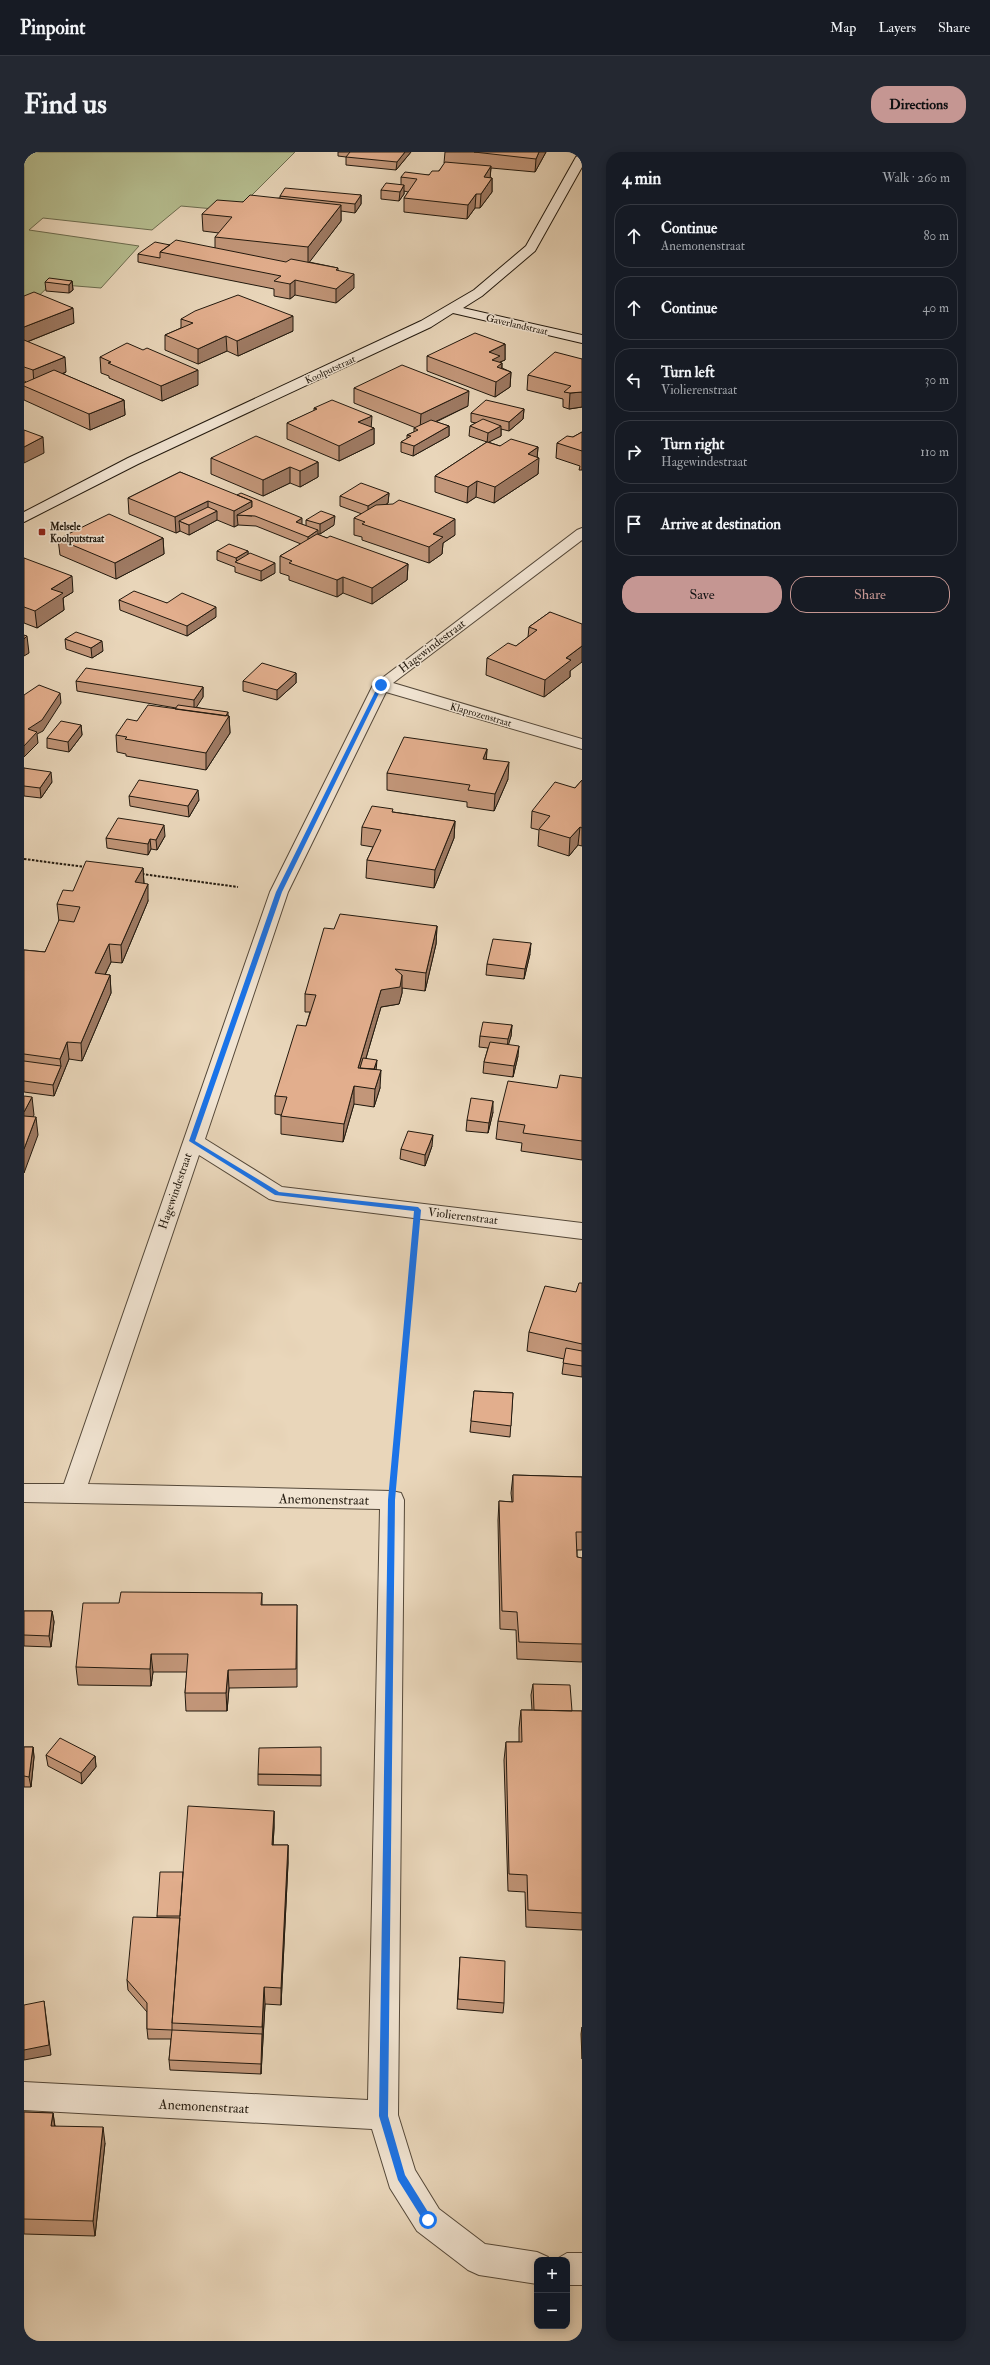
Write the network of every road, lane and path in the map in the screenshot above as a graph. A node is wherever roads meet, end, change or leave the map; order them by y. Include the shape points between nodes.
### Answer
1 (582, 157) edge
2 (452, 309) junction
3 (582, 339) edge
4 (24, 518) edge
5 (582, 533) edge
6 (381, 685) junction
7 (582, 744) edge
8 (24, 859) edge
9 (86, 867) edge
10 (140, 874) edge
11 (279, 892) junction
12 (192, 1141) junction
13 (418, 1210) junction
14 (582, 1231) edge
15 (24, 1493) edge
16 (73, 1493) junction
17 (392, 1500) junction
18 (24, 2096) edge
19 (383, 2116) junction
20 (534, 2268) edge
21 (570, 2269) edge
22 (582, 2269) edge

1 - 2 street, Koolputstraat via 531,248 478,293
2 - 3 street, Gaverlandstraat
2 - 4 street, Koolputstraat via 426,324 133,461
5 - 6 street, Hagewindestraat
6 - 7 street, Klaprozenstraat
6 - 11 street, Hagewindestraat
8 - 9 path
10 - 11 path
11 - 12 street, Hagewindestraat
12 - 13 street, Violierenstraat via 277,1194
12 - 16 street, Hagewindestraat
13 - 14 street, Violierenstraat
13 - 17 path
15 - 16 street
16 - 17 street, Anemonenstraat
17 - 19 street
18 - 19 street, Anemonenstraat
19 - 20 street via 401,2177 428,2220 479,2259
21 - 22 street

